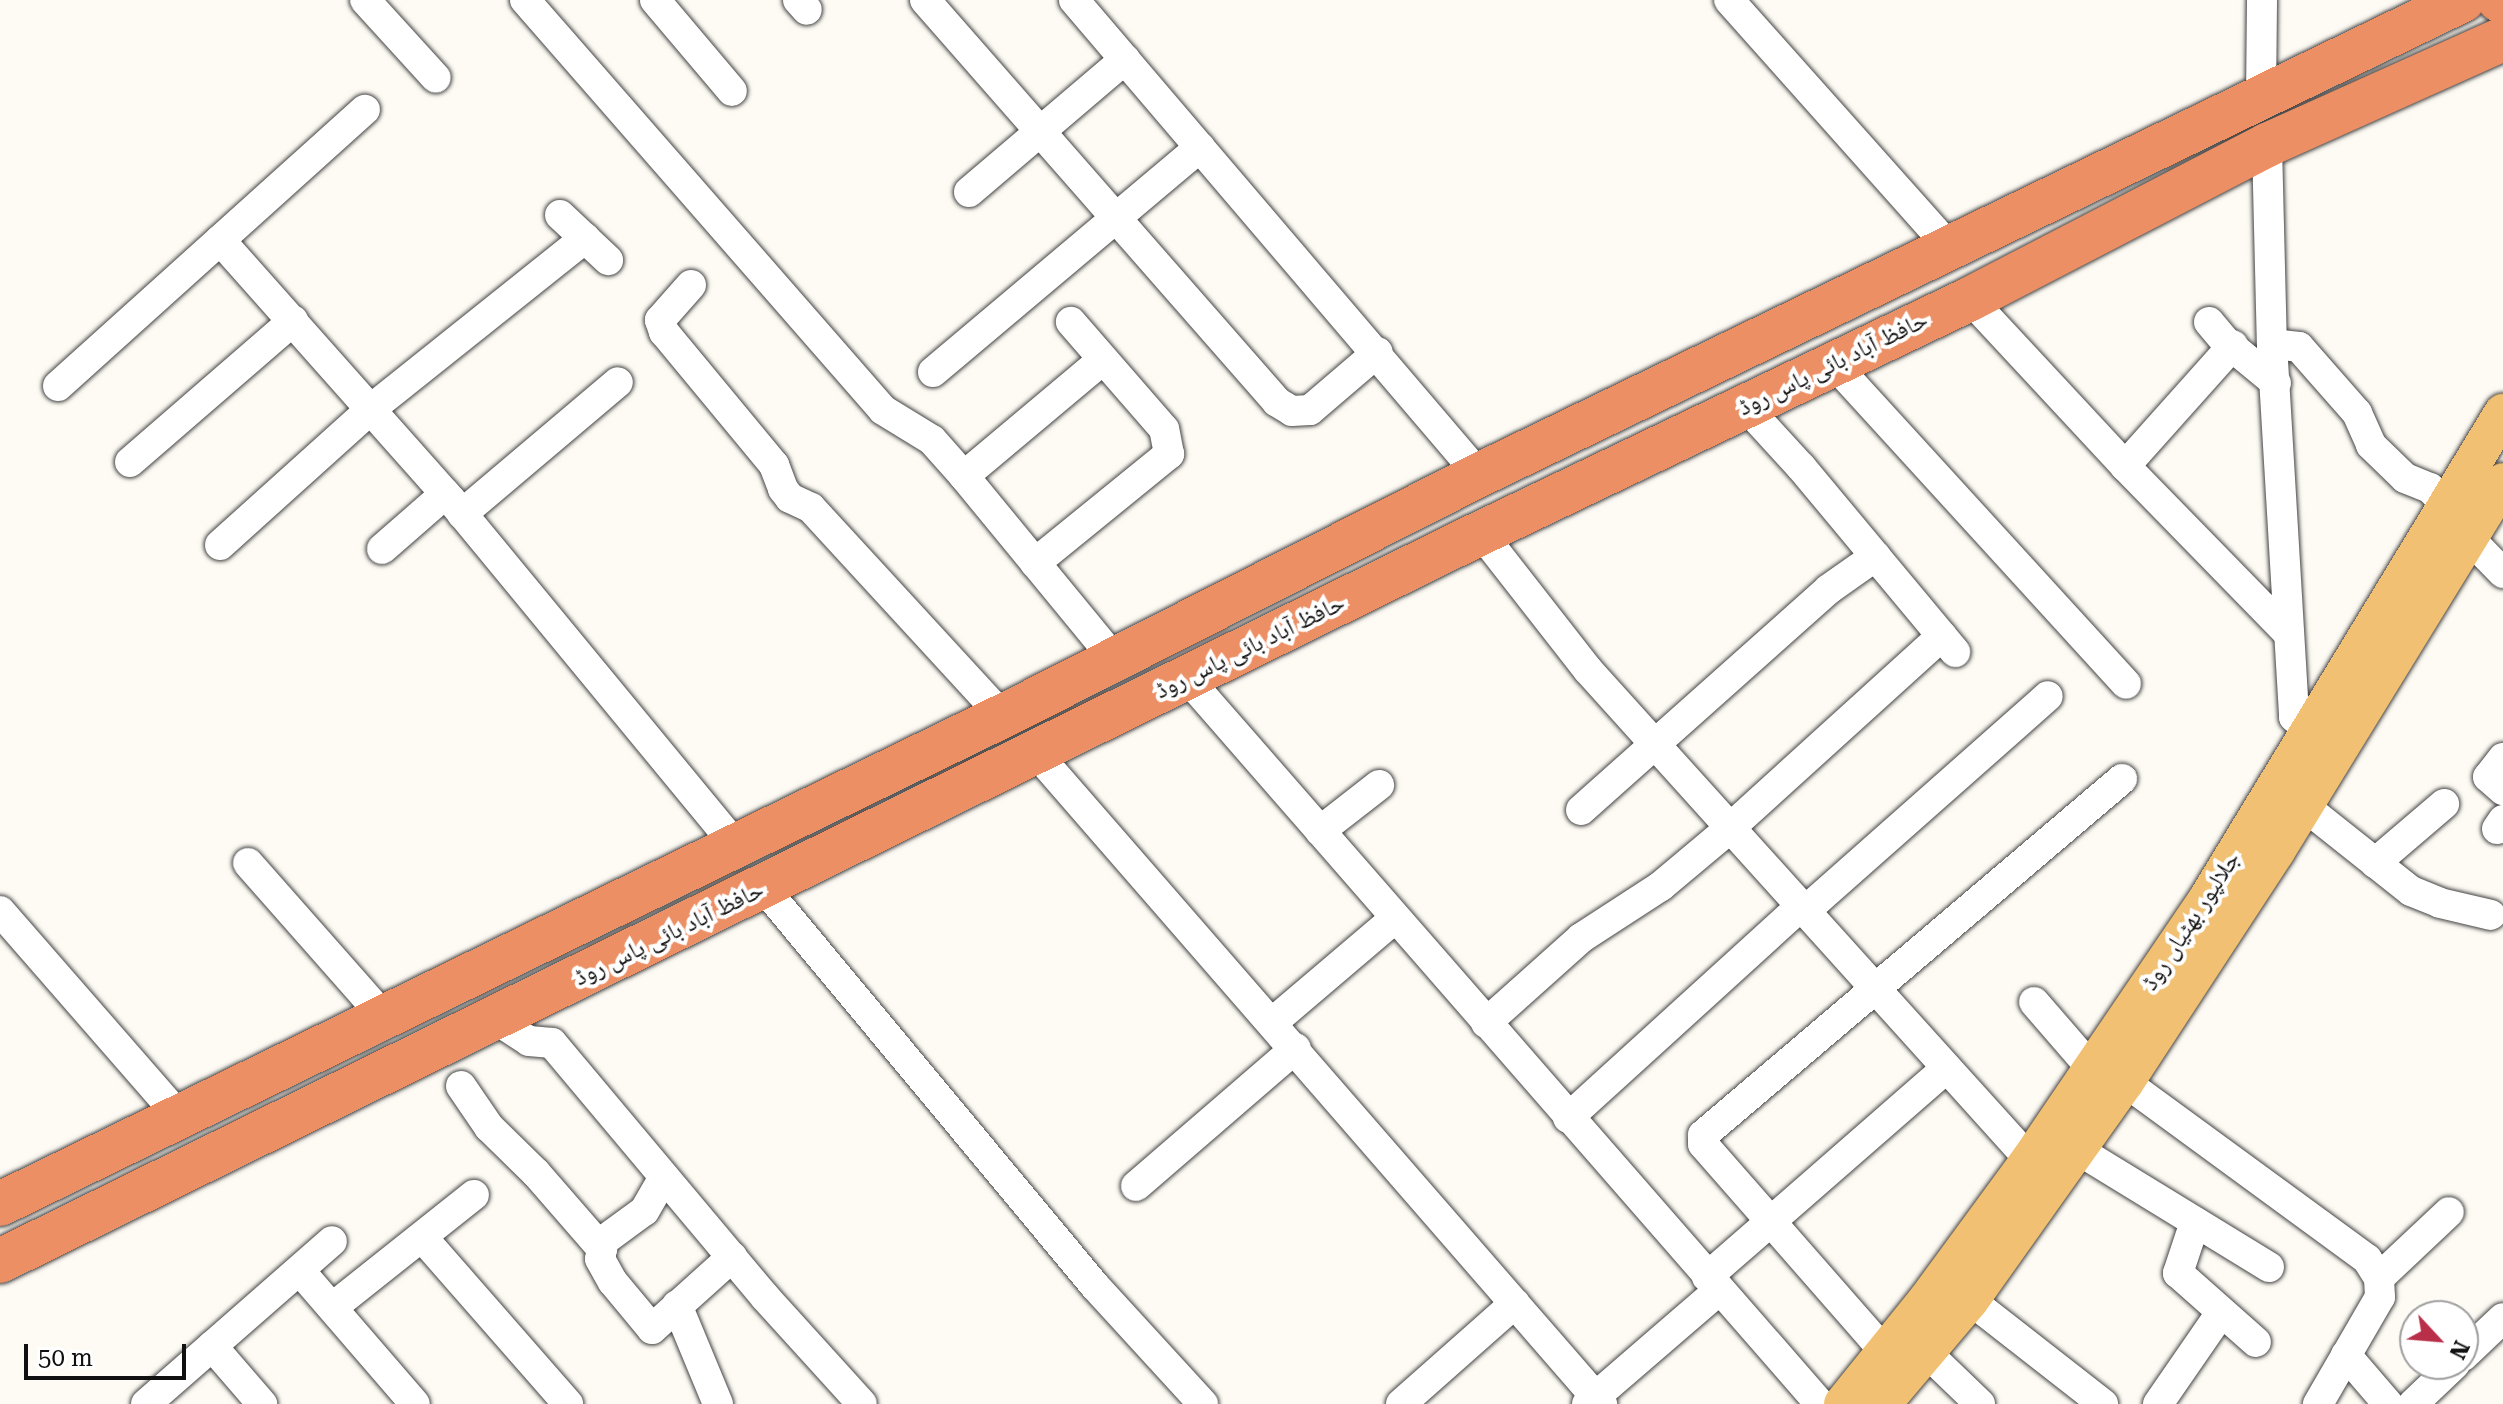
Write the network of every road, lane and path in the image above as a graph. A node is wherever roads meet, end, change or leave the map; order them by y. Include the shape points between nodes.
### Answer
1 (365, 0) edge
2 (525, 0) edge
3 (655, 0) edge
4 (925, 0) edge
5 (1074, 0) edge
6 (1729, 0) edge
7 (2262, 0) edge
8 (2463, 0) edge
9 (2500, 1) edge
10 (2503, 12) edge
11 (2384, 38) junction
12 (2503, 39) edge
13 (1125, 59) junction
14 (436, 78) dead end
15 (2405, 83) junction
16 (732, 91) dead end
17 (2261, 97) junction
18 (365, 110) dead end
19 (1041, 132) junction
20 (2267, 145) junction
21 (1200, 147) junction
22 (969, 192) dead end
23 (560, 215) dead end
24 (1115, 217) junction
25 (585, 238) junction
26 (220, 240) junction
27 (1951, 249) junction
28 (608, 260) dead end
29 (691, 285) dead end
30 (1970, 299) junction
31 (293, 321) junction
32 (1071, 322) dead end
33 (2209, 322) dead end
34 (2272, 344) junction
35 (2233, 345) junction
36 (1378, 352) junction
37 (1101, 361) junction
38 (1834, 364) junction
39 (933, 372) dead end
40 (618, 382) dead end
41 (2276, 383) junction
42 (58, 386) dead end
43 (1746, 407) junction
44 (371, 409) junction
45 (2503, 413) edge
46 (130, 462) dead end
47 (2125, 466) junction
48 (1479, 475) junction
49 (964, 476) junction
50 (2503, 482) edge
51 (453, 504) junction
52 (2446, 505) junction
53 (1481, 533) junction
54 (2469, 538) junction
55 (220, 545) dead end
56 (382, 549) dead end
57 (1876, 556) junction
58 (1035, 563) junction
59 (2503, 573) edge
60 (2288, 633) junction
61 (1115, 660) junction
62 (1187, 678) junction
63 (2126, 684) dead end
64 (2048, 696) dead end
65 (1003, 717) junction
66 (2313, 730) junction
67 (1656, 746) junction
68 (1036, 753) junction
69 (2503, 758) edge
70 (2122, 779) dead end
71 (1379, 785) dead end
72 (2503, 790) edge
73 (2444, 804) dead end
74 (2304, 806) junction
75 (1581, 810) dead end
76 (1730, 828) junction
77 (1320, 831) junction
78 (736, 846) junction
79 (248, 863) dead end
80 (2375, 863) junction
81 (764, 888) junction
82 (1803, 909) junction
83 (0, 911) edge
84 (2491, 915) dead end
85 (1395, 918) junction
86 (1876, 990) junction
87 (2034, 1002) dead end
88 (384, 1017) junction
89 (495, 1019) junction
90 (1273, 1022) junction
91 (1486, 1023) junction
92 (1296, 1048) junction
93 (1947, 1068) junction
94 (2109, 1076) junction
95 (461, 1086) dead end
96 (180, 1117) junction
97 (1568, 1118) junction
98 (2078, 1150) junction
99 (2030, 1160) junction
100 (664, 1177) junction
101 (1136, 1186) dead end
102 (474, 1195) dead end
103 (0, 1204) edge
104 (2449, 1212) dead end
105 (1771, 1222) junction
106 (2195, 1222) junction
107 (422, 1237) junction
108 (332, 1241) dead end
109 (602, 1249) junction
110 (732, 1257) junction
111 (0, 1261) edge
112 (2269, 1267) dead end
113 (301, 1272) junction
114 (2379, 1278) junction
115 (1713, 1283) junction
116 (1970, 1300) junction
117 (1515, 1303) junction
118 (677, 1305) junction
119 (333, 1307) junction
120 (2220, 1314) junction
121 (2503, 1318) edge
122 (2479, 1341) edge
123 (2256, 1342) dead end
124 (212, 1346) junction
125 (1885, 1352) junction
126 (1926, 1352) junction
127 (2346, 1355) junction
128 (2438, 1380) edge
129 (1595, 1402) edge
130 (146, 1404) edge
131 (262, 1404) edge
132 (415, 1404) edge
133 (568, 1404) edge
134 (718, 1404) edge
135 (862, 1404) edge
136 (1203, 1404) edge
137 (1401, 1404) edge
138 (1820, 1404) edge
139 (1843, 1404) edge
140 (1882, 1404) edge
141 (1980, 1404) edge
142 (2103, 1404) edge
143 (2158, 1404) edge
144 (2318, 1404) edge
145 (2388, 1404) edge
146 (2413, 1404) edge

1 - 14 street
2 - 49 street via 883,410 932,440
3 - 16 street
4 - 19 street
5 - 13 street
6 - 27 street
7 - 17 street
8 - 11 highway, حافظ آباد بائی پاس روڈ
9 - 11 highway via 2452,21
10 - 15 highway via 2457,33
11 - 17 highway, حافظ آباد بائی پاس روڈ
12 - 15 highway, حافظ آباد بائی پاس روڈ
13 - 19 street
13 - 21 street
15 - 20 highway, حافظ آباد بائی پاس روڈ
17 - 27 highway, حافظ آباد بائی پاس روڈ
18 - 26 street
19 - 22 street
19 - 24 street
20 - 30 highway, حافظ آباد بائی پاس روڈ
20 - 34 street
21 - 24 street
21 - 36 street
23 - 25 street
24 - 36 street via 1277,402 1292,411 1310,410
24 - 39 street
25 - 28 street
25 - 44 street
26 - 31 street
26 - 42 street
27 - 48 highway, حافظ آباد بائی پاس روڈ
29 - 65 street via 660,320 664,332 774,465 790,498 811,508
30 - 38 highway, حافظ آباد بائی پاس روڈ
30 - 47 street
31 - 44 street
31 - 46 street
32 - 37 street
33 - 35 street
34 - 41 street
34 - 52 street via 2299,347 2357,413 2371,445 2405,478 2430,488
35 - 41 street
35 - 47 street
36 - 48 street
37 - 49 street
37 - 58 street via 1164,429 1169,454
38 - 43 highway, حافظ آباد بائی پاس روڈ
38 - 63 street
40 - 51 street
41 - 60 street
43 - 53 highway, حافظ آباد بائی پاس روڈ
43 - 57 street
44 - 51 street
44 - 55 street
45 - 52 main road, جلالپور بھٹیاں روڈ
47 - 60 street
48 - 61 highway, حافظ آباد بائی پاس روڈ
49 - 58 street
50 - 54 main road, جلالپور بھٹیاں روڈ
51 - 56 street
51 - 78 street
52 - 66 main road, جلالپور بھٹیاں روڈ
53 - 62 highway, حافظ آباد بائی پاس روڈ
53 - 67 street via 1588,670
54 - 59 street
54 - 74 main road, جلالپور بھٹیاں روڈ
57 - 67 street via 1829,589
57 - 76 street via 1948,644
58 - 61 street
60 - 66 street via 2294,717
61 - 65 highway, حافظ آباد بائی پاس روڈ
62 - 68 highway, حافظ آباد بائی پاس روڈ
62 - 77 street
64 - 82 street
65 - 78 highway, حافظ آباد بائی پاس روڈ
66 - 94 main road, جلالپور بھٹیاں روڈ via 2208,898
67 - 75 street
67 - 76 street
68 - 81 highway, حافظ آباد بائی پاس روڈ
68 - 90 street
69 - 72 street via 2488,777
70 - 86 street
71 - 77 street
73 - 80 street
74 - 80 street
74 - 94 main road, جلالپور بھٹیاں روڈ
76 - 82 street
76 - 91 street via 1661,886 1581,938
77 - 85 street
78 - 88 highway, حافظ آباد بائی پاس روڈ
79 - 88 street
80 - 84 street via 2411,891
81 - 89 highway, حافظ آباد بائی پاس روڈ
81 - 136 street via 1095,1286
82 - 86 street
82 - 97 street
83 - 96 street
85 - 90 street
85 - 91 street
86 - 93 street
86 - 105 street via 1703,1135 1703,1144
87 - 94 street
88 - 96 highway, حافظ آباد بائی پاس روڈ
89 - 100 street via 529,1041 552,1043
89 - 111 highway, حافظ آباد بائی پاس روڈ
90 - 92 street
91 - 97 street
92 - 101 street
92 - 117 street
93 - 99 street
93 - 105 street
94 - 98 main road, جلالپور بھٹیاں روڈ
94 - 99 main road, جلالپور بھٹیاں روڈ
94 - 114 street via 2367,1259
95 - 109 street via 489,1127
96 - 103 highway, حافظ آباد بائی پاس روڈ
97 - 115 street
98 - 106 street
98 - 116 main road, جلالپور بھٹیاں روڈ
99 - 125 main road, جلالپور بھٹیاں روڈ
100 - 109 street via 644,1211 603,1241
100 - 110 street
102 - 107 street
104 - 114 street
105 - 115 street
105 - 125 street
106 - 112 street
106 - 120 street via 2178,1273
107 - 119 street
107 - 133 street
108 - 113 street
109 - 118 street via 600,1259 613,1282 652,1329
110 - 118 street
110 - 135 street
113 - 119 street
113 - 124 street
114 - 127 street via 2380,1297
115 - 129 street
115 - 138 street
116 - 126 main road, جلالپور بھٹیاں روڈ
116 - 142 street
117 - 129 street
117 - 137 street
118 - 134 street
119 - 132 street
120 - 123 street
120 - 143 street
121 - 122 street
124 - 130 street
124 - 131 street
125 - 139 main road, جلالپور بھٹیاں روڈ
126 - 140 main road, جلالپور بھٹیاں روڈ
126 - 141 street
127 - 144 street
127 - 145 street
128 - 146 street

